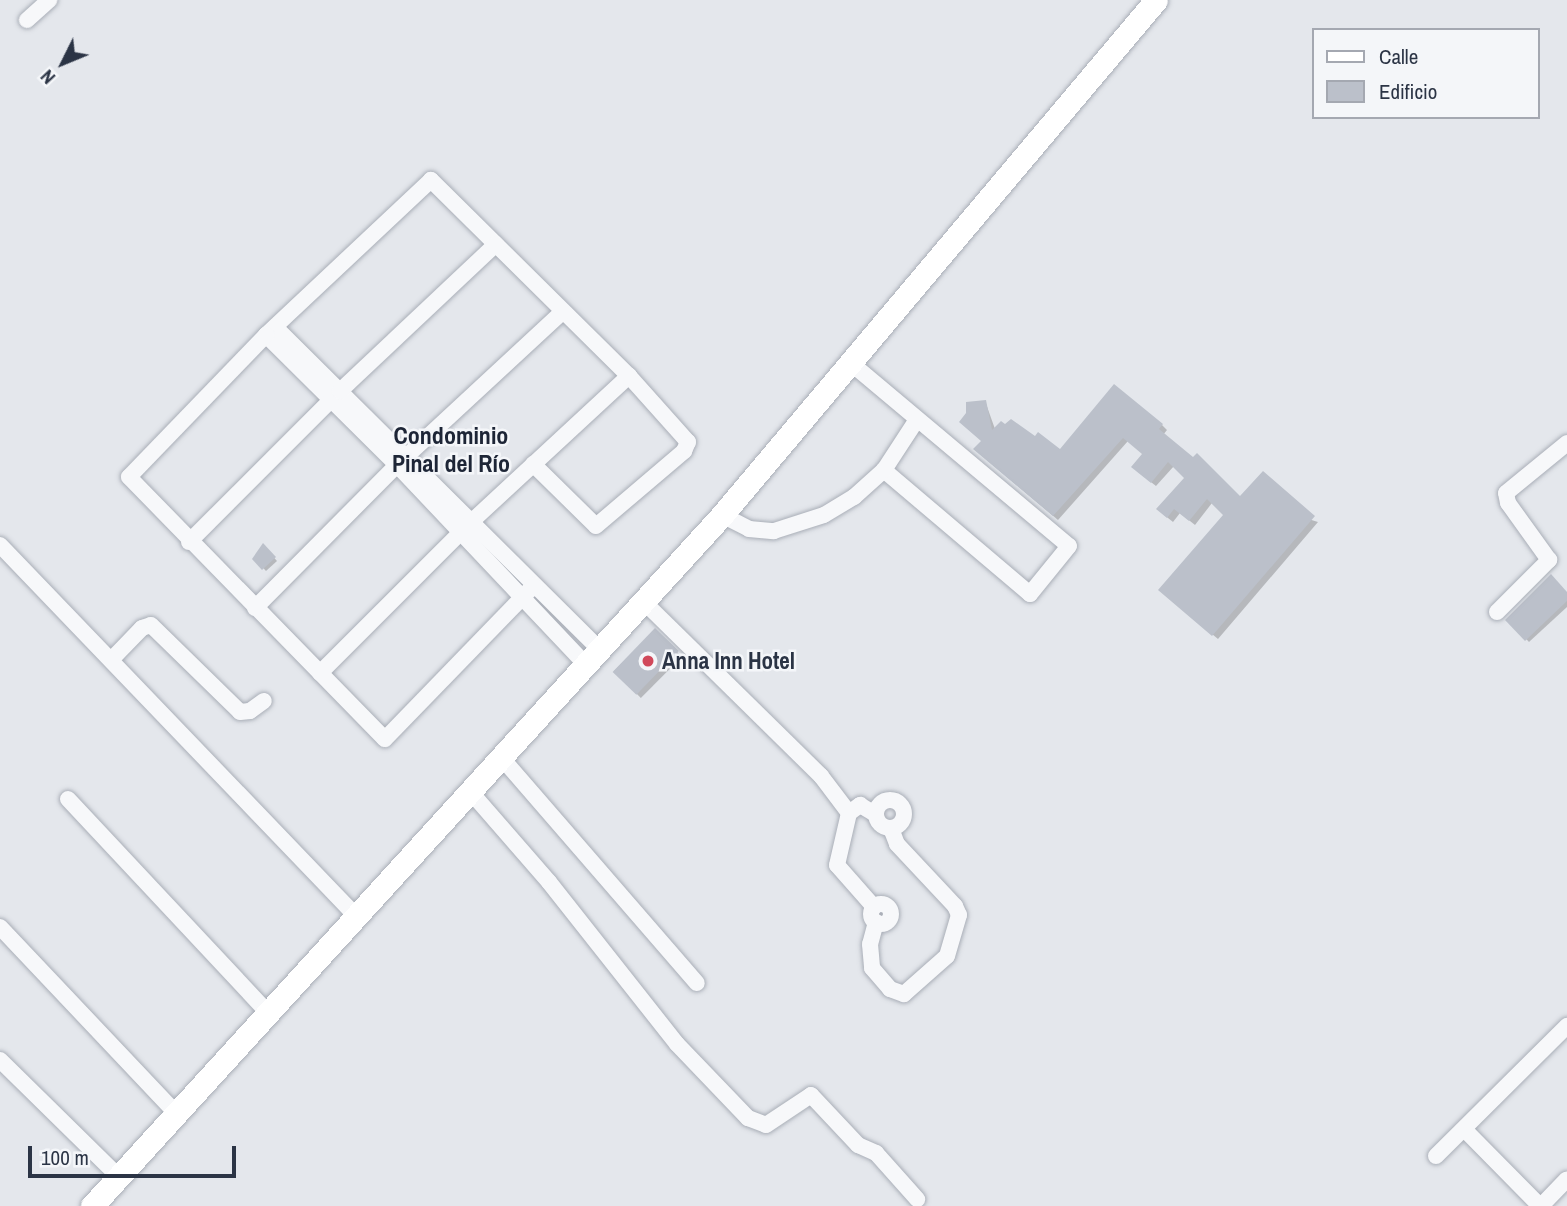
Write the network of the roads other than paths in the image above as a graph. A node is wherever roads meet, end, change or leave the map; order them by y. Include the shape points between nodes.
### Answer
1 (50, 0) edge
2 (1156, 0) edge
3 (27, 20) dead end
4 (496, 244) junction
5 (562, 312) junction
6 (271, 331) junction
7 (852, 364) junction
8 (629, 376) junction
9 (335, 395) junction
10 (916, 421) junction
11 (1567, 443) edge
12 (402, 461) junction
13 (533, 464) junction
14 (884, 470) junction
15 (722, 515) junction
16 (466, 527) junction
17 (189, 542) junction
18 (0, 545) edge
19 (529, 591) junction
20 (643, 602) junction
21 (255, 608) junction
22 (1497, 612) dead end
23 (573, 622) junction
24 (559, 636) junction
25 (593, 657) junction
26 (111, 660) junction
27 (320, 673) junction
28 (264, 701) dead end
29 (501, 757) junction
30 (469, 790) junction
31 (68, 799) dead end
32 (849, 813) junction
33 (875, 814) junction
34 (891, 828) junction
35 (356, 916) junction
36 (0, 927) edge
37 (697, 983) dead end
38 (269, 1014) junction
39 (1567, 1026) edge
40 (0, 1060) edge
41 (177, 1114) junction
42 (1464, 1129) junction
43 (1436, 1156) dead end
44 (118, 1177) junction
45 (1567, 1180) edge
46 (917, 1199) dead end
47 (92, 1206) edge
48 (1540, 1206) edge

1 - 3 street
2 - 7 main road
4 - 5 street
4 - 6 street via 431,180
4 - 9 street
5 - 8 street
5 - 12 street
6 - 9 street
6 - 17 street via 129,475
7 - 10 street
7 - 15 main road
8 - 13 street
8 - 13 street via 683,432 688,442 684,451 596,526
9 - 12 street
9 - 17 street
10 - 14 street
10 - 14 street via 1069,546 1030,594
11 - 22 street via 1506,493 1508,503 1549,560
12 - 16 street
12 - 21 street
13 - 16 street
14 - 15 street via 840,507 791,528 749,529
15 - 20 main road
16 - 19 street
16 - 27 street
17 - 21 street
18 - 26 street
19 - 23 street
19 - 24 street
19 - 27 street via 384,739
20 - 25 main road
20 - 32 street via 821,776
21 - 27 street
23 - 24 street
23 - 25 street
24 - 25 street
25 - 29 main road
26 - 28 street via 142,628 151,625 240,712
26 - 35 street
29 - 30 main road
29 - 37 street
30 - 35 main road
30 - 46 street via 550,882 670,1037 748,1118 766,1125 811,1095 858,1145 876,1153
31 - 38 street
32 - 33 street via 860,805
32 - 34 street via 837,868 875,914 872,968 890,989 904,995 947,956 959,915 956,906 897,844
33 - 34 street via 879,823
33 - 34 street via 882,802 900,804 902,821
35 - 38 main road
36 - 41 street
38 - 41 main road
39 - 42 street
40 - 44 street
41 - 44 main road
42 - 43 street
42 - 48 street
44 - 47 main road
45 - 48 street

